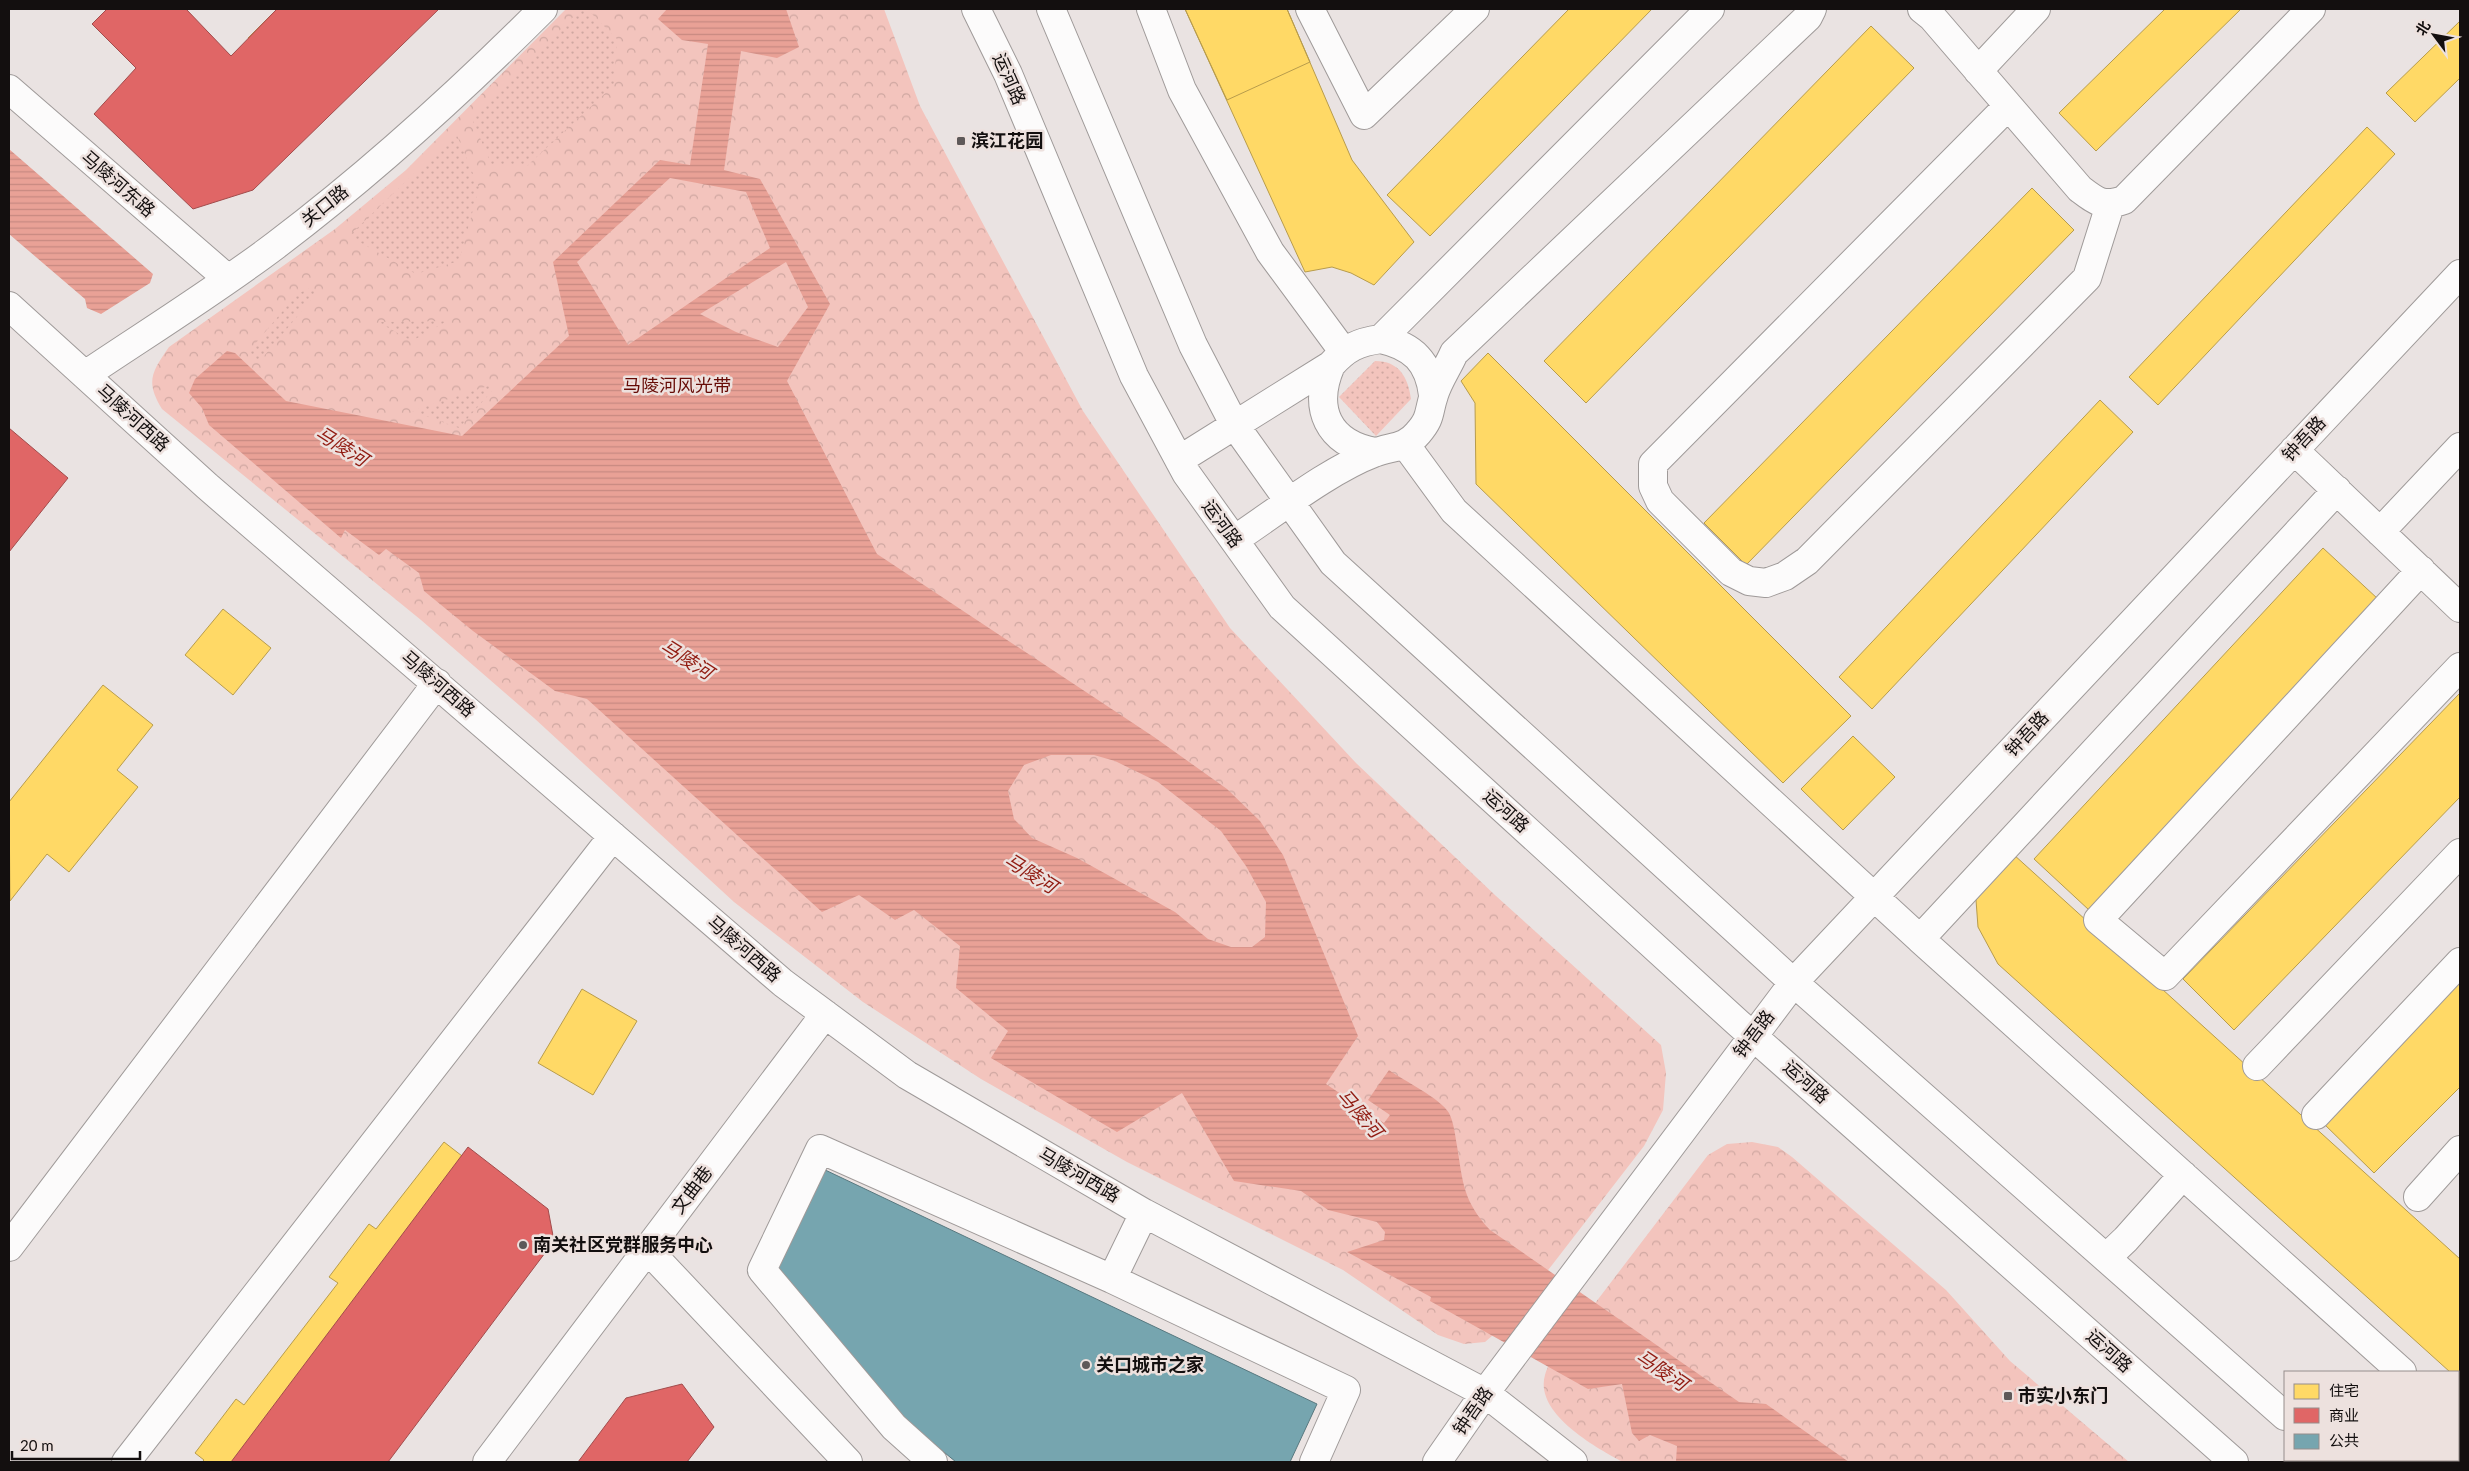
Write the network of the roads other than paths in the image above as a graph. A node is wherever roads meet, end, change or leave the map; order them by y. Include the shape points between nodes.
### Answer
1 (543, 9) edge
2 (976, 9) edge
3 (1051, 9) edge
4 (1151, 9) edge
5 (1310, 9) edge
6 (1475, 9) edge
7 (1710, 9) edge
8 (1812, 9) edge
9 (1922, 9) edge
10 (2036, 9) edge
11 (2311, 9) edge
12 (1978, 71) junction
13 (9, 89) edge
14 (2008, 106) junction
15 (2110, 205) junction
16 (2460, 274) edge
17 (228, 279) junction
18 (9, 306) edge
19 (1381, 339) junction
20 (1337, 358) junction
21 (85, 375) junction
22 (1433, 395) junction
23 (1234, 424) junction
24 (1405, 444) junction
25 (2460, 447) edge
26 (2294, 450) junction
27 (1375, 452) junction
28 (1179, 460) junction
29 (2337, 490) junction
30 (1290, 503) junction
31 (2380, 532) junction
32 (1234, 540) junction
33 (2421, 570) junction
34 (2460, 608) edge
35 (2460, 667) edge
36 (437, 683) junction
37 (613, 836) junction
38 (2460, 853) edge
39 (1874, 896) junction
40 (1920, 939) junction
41 (2460, 962) edge
42 (1794, 982) junction
43 (825, 1014) junction
44 (1753, 1035) junction
45 (2257, 1066) dead end
46 (2316, 1115) dead end
47 (2460, 1150) edge
48 (2183, 1175) junction
49 (2418, 1196) dead end
50 (1144, 1213) junction
51 (9, 1247) edge
52 (648, 1250) junction
53 (2106, 1258) junction
54 (1112, 1279) junction
55 (2401, 1371) edge
56 (1485, 1394) junction
57 (2284, 1415) edge
58 (126, 1462) edge
59 (488, 1462) edge
60 (848, 1462) edge
61 (933, 1462) edge
62 (1314, 1462) edge
63 (1437, 1462) edge
64 (1573, 1462) edge
65 (2234, 1462) edge

1 - 17 street, 关口路 via 387,154 275,246
2 - 28 street, 运河路 via 1008,74 1134,376
3 - 23 street via 1193,345
4 - 20 street via 1182,90 1270,252
5 - 6 street via 1364,115
7 - 19 street
8 - 22 street via 1808,17 1454,354
9 - 12 street
10 - 12 street
11 - 15 street via 2124,200
12 - 14 street
13 - 17 street, 马陵河东路
14 - 15 street via 2080,189 2096,201
14 - 15 street via 1653,464 1653,486 1660,501 1730,572 1749,581 1766,583 1785,576 1807,561 2086,278
16 - 26 street, 钟吾路
17 - 21 street, 关口路
18 - 21 street, 马陵河西路
19 - 20 street via 1354,344
19 - 22 street via 1412,351 1431,379
20 - 23 street
20 - 27 street via 1323,382 1324,415 1345,441 1359,449
21 - 36 street, 马陵河西路 via 208,486
22 - 24 street via 1432,410 1426,423
23 - 28 street
23 - 30 street
24 - 27 street
24 - 39 street via 1454,511
25 - 31 street
26 - 29 street
26 - 39 street, 钟吾路
27 - 30 street via 1339,470
28 - 32 street, 运河路
29 - 31 street
29 - 40 street
30 - 32 street
30 - 42 street via 1333,563
31 - 33 street
32 - 44 street, 运河路 via 1282,607
33 - 34 street
33 - 35 street via 2098,920 2164,976
36 - 37 street, 马陵河西路
36 - 51 street
37 - 43 street, 马陵河西路 via 784,983
37 - 58 street
38 - 45 street
39 - 40 street
39 - 42 street, 钟吾路
40 - 48 street
41 - 46 street
42 - 44 street, 钟吾路
42 - 53 street
43 - 50 street, 马陵河西路 via 907,1075
43 - 52 street, 文曲巷
44 - 56 street, 钟吾路
44 - 65 street, 运河路
47 - 49 street
48 - 53 street
48 - 55 street
50 - 54 street
50 - 56 street, 马陵河西路
52 - 59 street, 文曲巷
52 - 60 street
53 - 57 street
54 - 61 street via 820,1149 762,1270 894,1427
54 - 62 street via 1346,1390
56 - 63 street, 钟吾路
56 - 64 street, 马陵河西路

